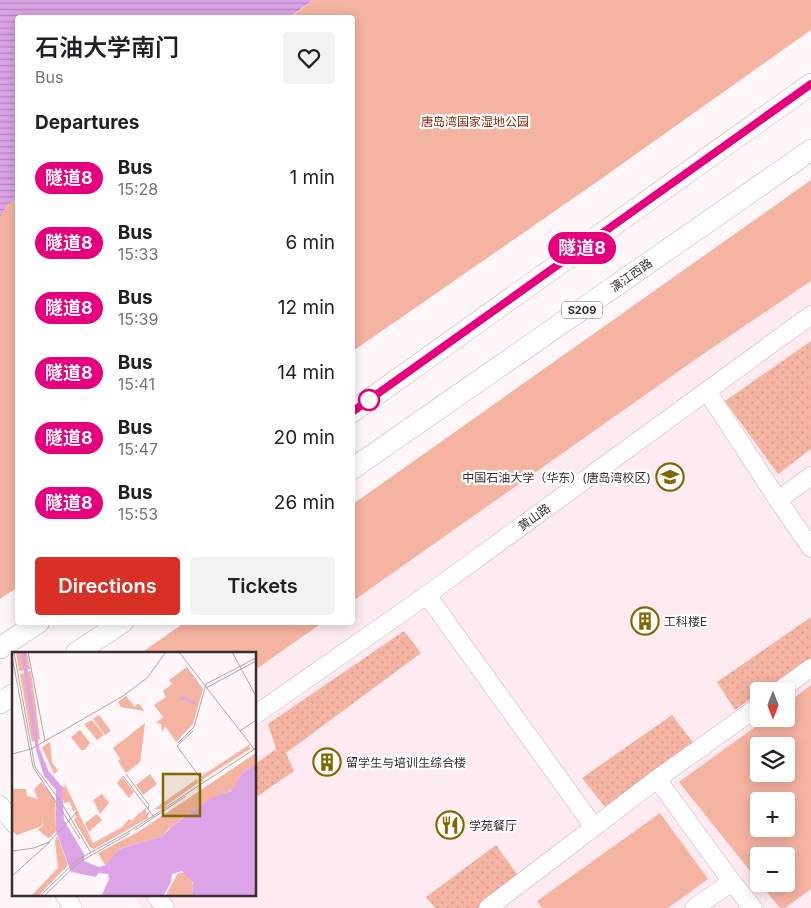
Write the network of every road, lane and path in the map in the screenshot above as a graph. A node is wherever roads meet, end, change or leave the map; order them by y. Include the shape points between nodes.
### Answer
1 (811, 84) edge
2 (811, 150) edge
3 (811, 315) edge
4 (707, 391) junction
5 (355, 410) edge
6 (355, 467) edge
7 (811, 476) edge
8 (778, 500) junction
9 (811, 548) edge
10 (427, 595) junction
11 (34, 625) edge
12 (118, 625) edge
13 (0, 648) edge
14 (78, 652) edge
15 (811, 668) edge
16 (792, 682) edge
17 (12, 695) edge
18 (0, 703) edge
19 (750, 712) edge
20 (256, 714) edge
21 (657, 779) junction
22 (0, 805) edge
23 (12, 821) edge
24 (594, 827) junction
25 (732, 882) junction
26 (65, 896) edge
27 (156, 896) edge
28 (74, 908) edge
29 (165, 908) edge
30 (488, 908) edge
31 (694, 908) edge
32 (754, 908) edge

1 - 5 main road
2 - 6 main road, 漓江西路 / S209
3 - 4 street, 黄山路
4 - 8 street
4 - 10 street, 黄山路
7 - 8 street
8 - 9 street
10 - 20 street, 黄山路
10 - 24 street
11 - 13 main road
12 - 14 main road
15 - 16 street
17 - 18 main road
19 - 21 street
21 - 24 street
21 - 25 street
22 - 23 street
24 - 30 street
25 - 31 street
25 - 32 street
26 - 28 street
27 - 29 street

